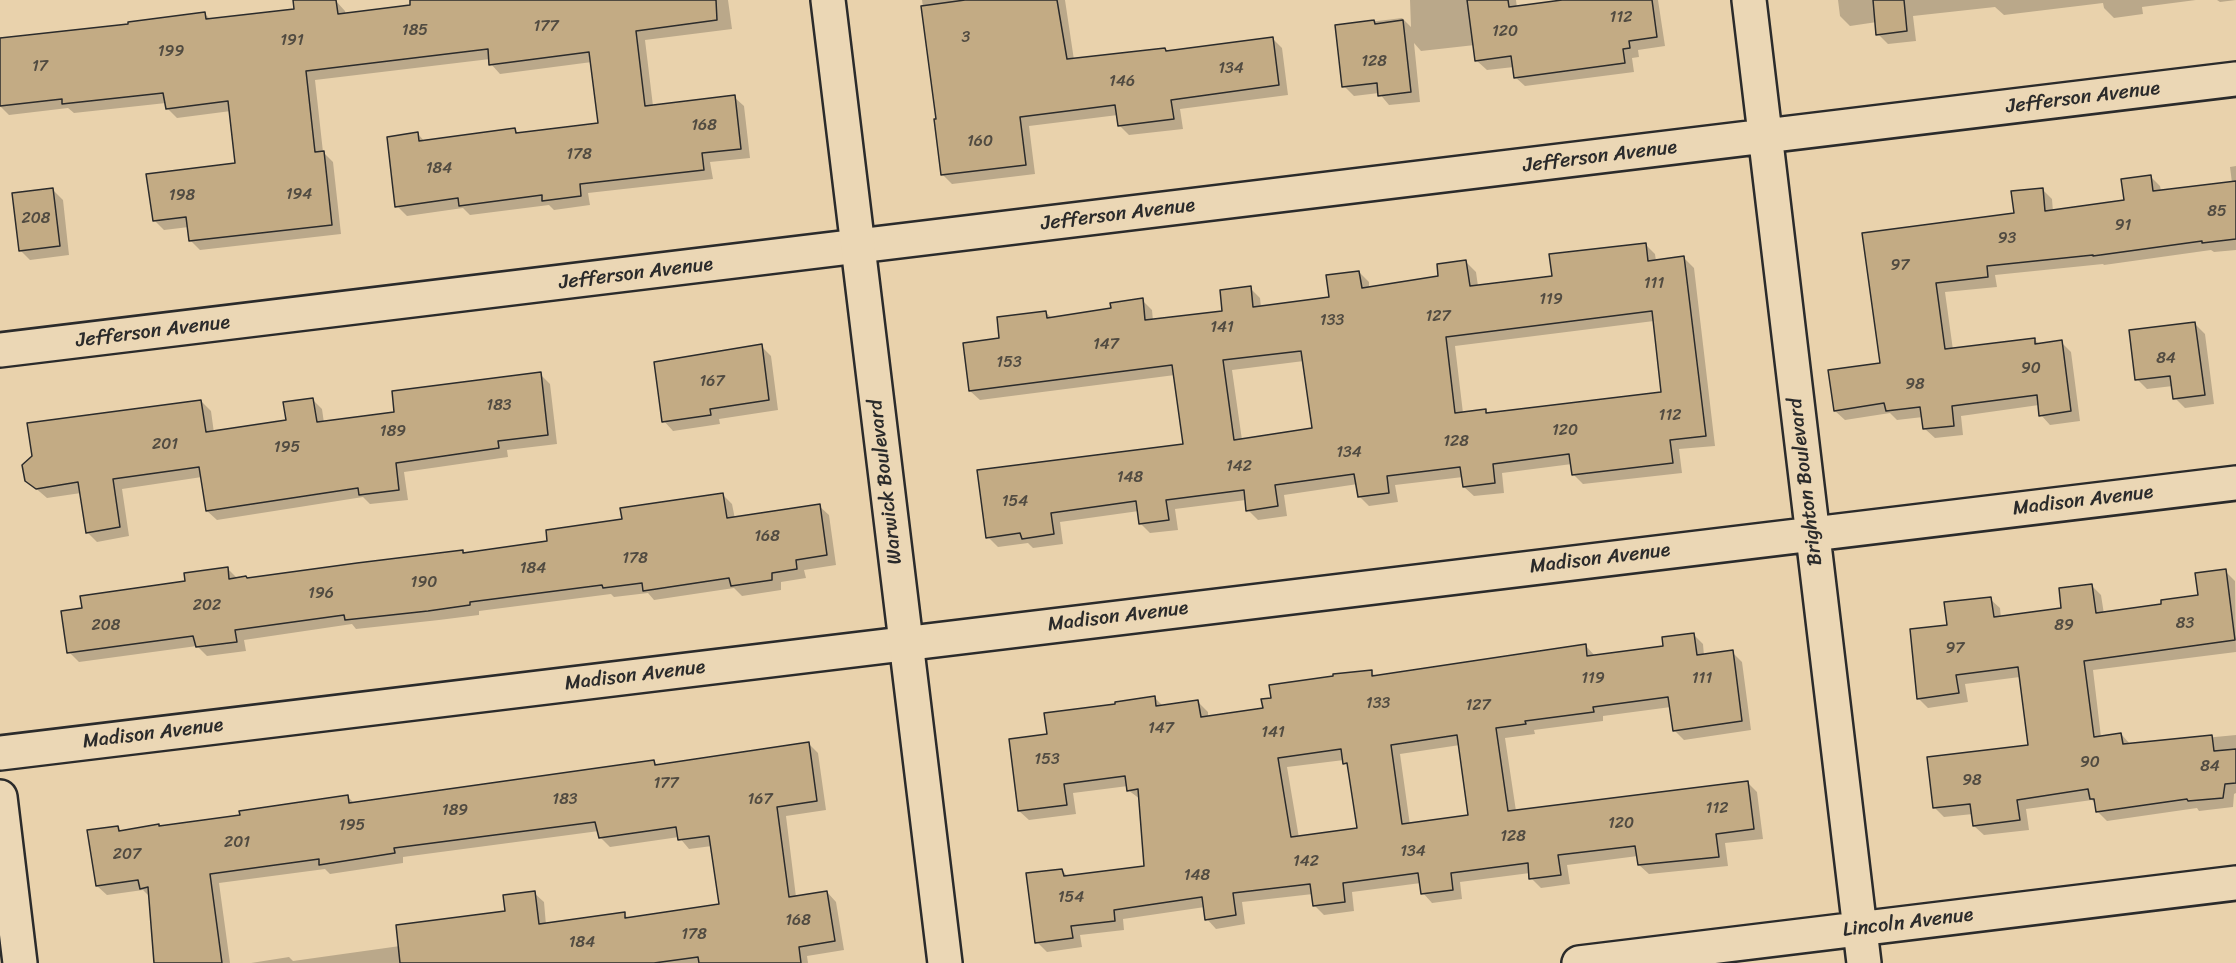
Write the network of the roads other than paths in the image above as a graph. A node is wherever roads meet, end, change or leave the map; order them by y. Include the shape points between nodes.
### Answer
1 (828, 0) edge
2 (1749, 0) edge
3 (2236, 79) edge
4 (1766, 136) junction
5 (858, 247) junction
6 (0, 350) edge
7 (2236, 483) edge
8 (1812, 534) junction
9 (906, 643) junction
10 (0, 753) edge
11 (0, 797) edge
12 (2236, 883) edge
13 (1860, 929) junction
14 (20, 963) edge
15 (945, 963) edge
16 (1579, 963) edge
17 (1864, 963) edge

1 - 5 street, Warwick Boulevard
2 - 4 street, Brighton Boulevard
3 - 4 street, Jefferson Avenue
4 - 5 street, Jefferson Avenue
4 - 8 street, Brighton Boulevard
5 - 6 street, Jefferson Avenue
5 - 9 street, Warwick Boulevard
7 - 8 street, Madison Avenue
8 - 9 street, Madison Avenue
8 - 13 street, Brighton Boulevard
9 - 10 street, Madison Avenue
9 - 15 street, Warwick Boulevard
11 - 14 street
12 - 13 street, Lincoln Avenue
13 - 16 street, Lincoln Avenue
13 - 17 street, Brighton Boulevard

